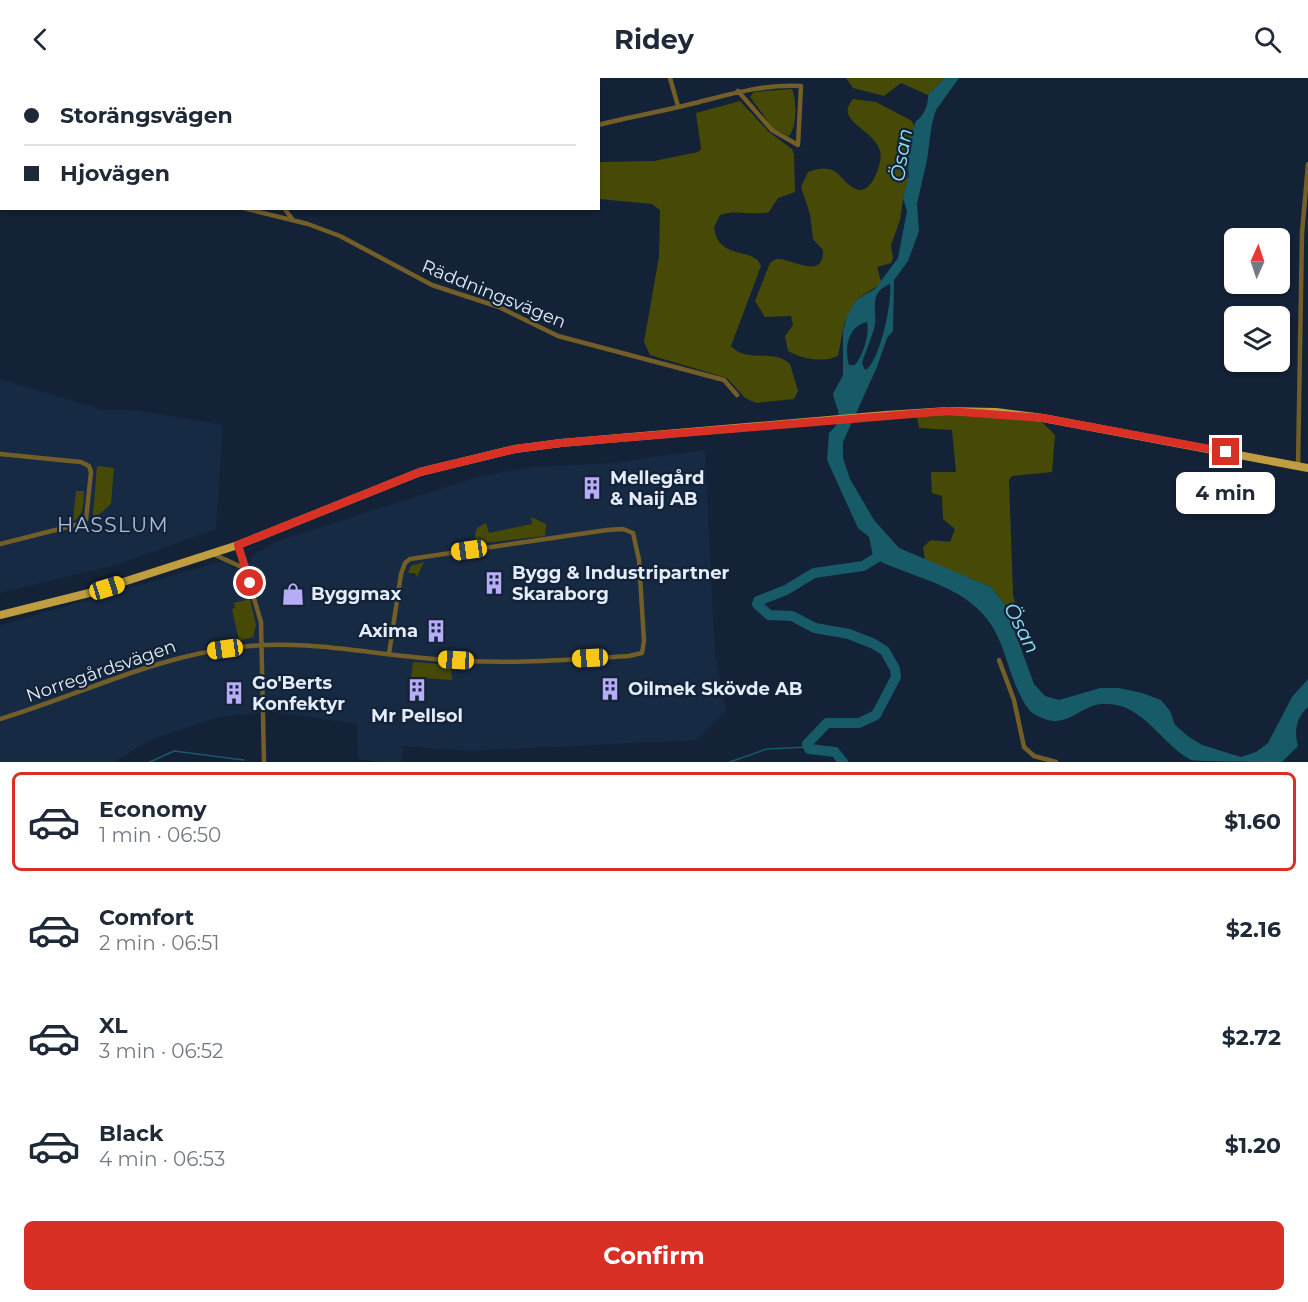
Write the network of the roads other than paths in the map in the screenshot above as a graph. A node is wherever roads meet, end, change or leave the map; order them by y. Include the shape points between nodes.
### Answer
1 (670, 78) edge
2 (762, 78) edge
3 (765, 86) junction
4 (738, 91) junction
5 (678, 106) junction
6 (600, 125) edge
7 (1308, 164) edge
8 (250, 210) edge
9 (286, 210) edge
10 (254, 211) joint
11 (295, 221) junction
12 (1305, 233) edge
13 (736, 395) dead end
14 (0, 454) edge
15 (1298, 466) junction
16 (1308, 468) edge
17 (0, 544) edge
18 (238, 545) junction
19 (213, 554) junction
20 (246, 569) junction
21 (0, 615) edge
22 (263, 644) junction
23 (389, 654) junction
24 (999, 660) dead end
25 (0, 719) edge
26 (264, 762) edge
27 (1056, 762) edge

1 - 5 street
2 - 3 street
3 - 4 street
3 - 4 street via 801,86 798,145 772,130
4 - 5 street
5 - 6 street
7 - 12 street
8 - 10 street, Räddningsvägen
9 - 11 street
10 - 11 street, Räddningsvägen
11 - 13 street, Räddningsvägen via 340,236 432,285 499,307 558,336 724,380
12 - 15 street
14 - 17 street via 71,460 89,466 91,479 86,520
15 - 16 main road
15 - 18 main road via 1043,418 948,411 561,443 467,459 382,485
18 - 19 main road
18 - 20 street
19 - 20 street
19 - 21 main road via 89,593
20 - 22 street
22 - 23 street, Norregårdsvägen
22 - 25 street, Norregårdsvägen via 165,661
22 - 26 street
23 - 23 street, Norregårdsvägen via 524,661 642,653 639,560 633,533 623,529 410,560 401,574
24 - 27 street via 1014,700 1024,747 1034,756

